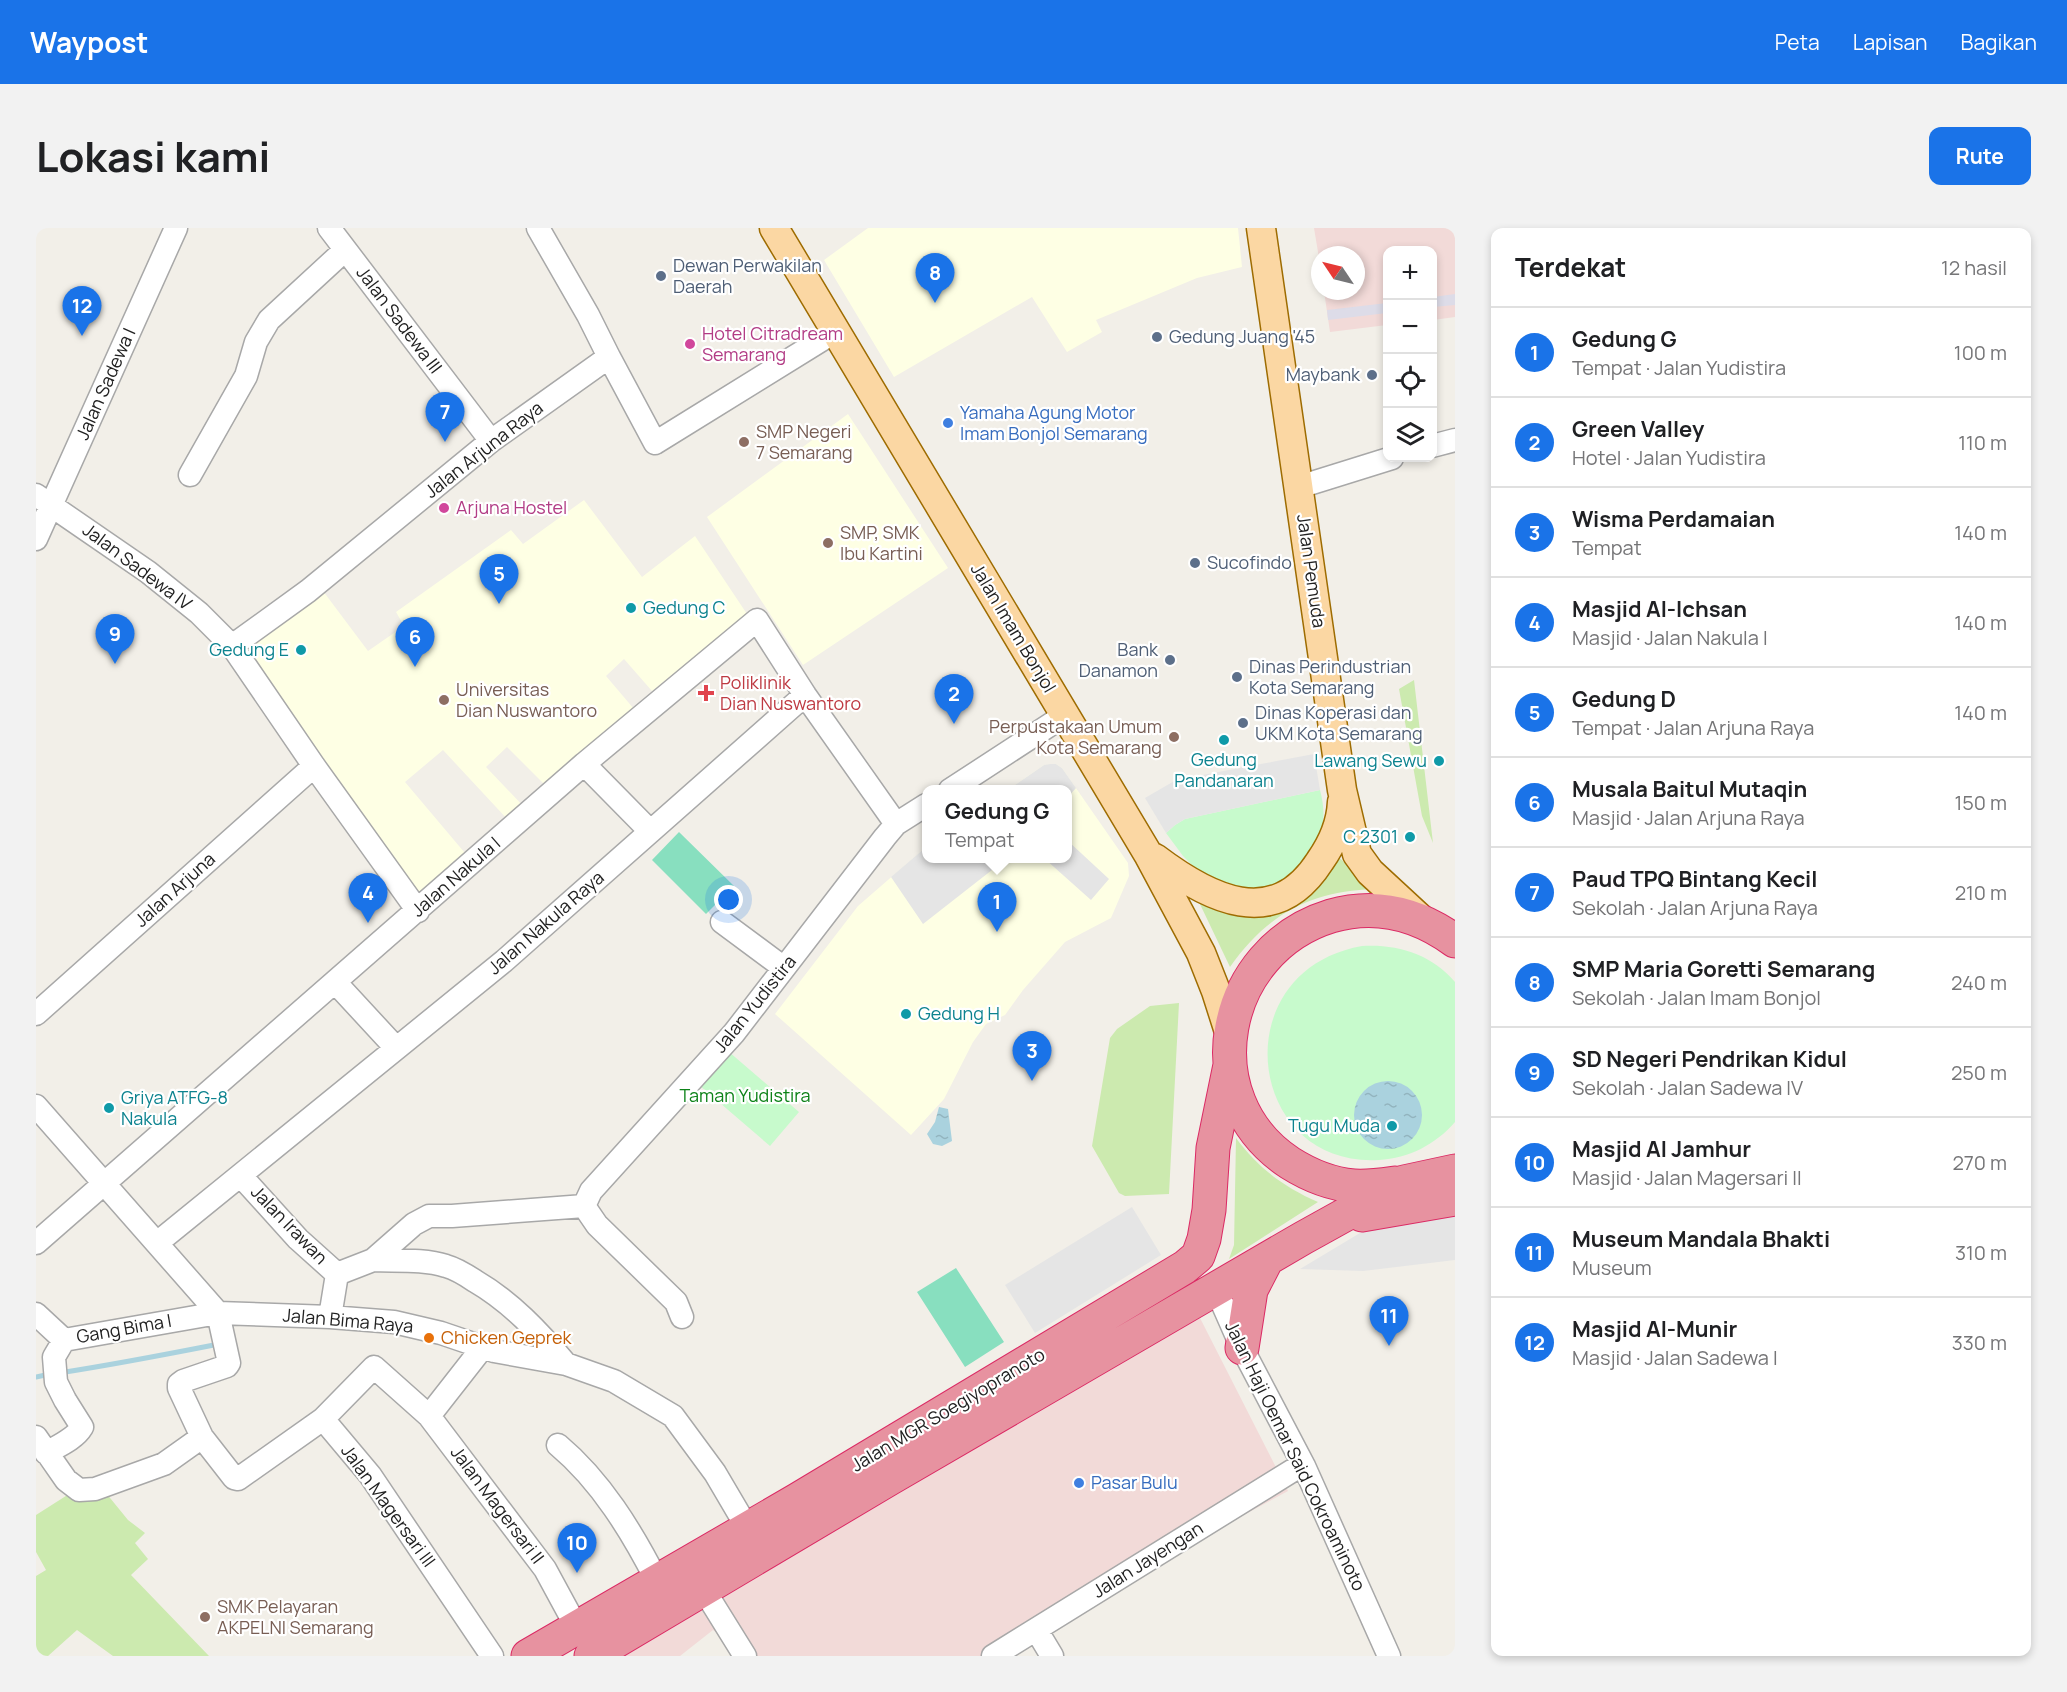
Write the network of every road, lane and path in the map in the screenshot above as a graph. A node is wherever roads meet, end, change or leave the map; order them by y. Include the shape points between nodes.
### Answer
1 (176, 228) edge
2 (538, 228) edge
3 (774, 228) edge
4 (1261, 228) edge
5 (340, 236) edge
6 (836, 330) junction
7 (609, 357) junction
8 (1455, 440) edge
9 (491, 441) junction
10 (1437, 445) edge
11 (1383, 461) edge
12 (190, 475) dead end
13 (1299, 487) junction
14 (43, 499) edge
15 (36, 539) edge
16 (231, 646) junction
17 (805, 695) junction
18 (1065, 716) junction
19 (584, 764) junction
20 (314, 766) junction
21 (956, 785) edge
22 (1342, 790) junction
23 (922, 807) edge
24 (896, 824) junction
25 (650, 831) junction
26 (1148, 854) junction
27 (418, 911) junction
28 (1424, 921) junction
29 (722, 922) dead end
30 (1455, 941) edge
31 (784, 968) junction
32 (335, 982) junction
33 (36, 1014) edge
34 (396, 1048) junction
35 (1230, 1052) junction
36 (36, 1106) edge
37 (1455, 1154) edge
38 (1455, 1171) edge
39 (241, 1176) junction
40 (104, 1182) junction
41 (1404, 1182) junction
42 (1455, 1199) edge
43 (584, 1206) junction
44 (1303, 1238) junction
45 (36, 1243) edge
46 (157, 1243) junction
47 (1267, 1259) junction
48 (373, 1260) junction
49 (337, 1274) junction
50 (1216, 1289) junction
51 (218, 1313) junction
52 (36, 1314) edge
53 (330, 1317) junction
54 (681, 1317) dead end
55 (64, 1340) junction
56 (483, 1347) junction
57 (1242, 1348) junction
58 (566, 1364) junction
59 (429, 1416) junction
60 (323, 1419) junction
61 (202, 1437) junction
62 (41, 1445) edge
63 (558, 1445) dead end
64 (1303, 1464) junction
65 (748, 1529) junction
66 (657, 1581) junction
67 (704, 1590) junction
68 (1037, 1630) junction
69 (584, 1642) edge
70 (737, 1653) edge
71 (492, 1656) edge
72 (528, 1656) edge
73 (993, 1656) edge
74 (1053, 1656) edge
75 (1389, 1656) edge

1 - 14 street, Jalan Sadewa I via 59,489
2 - 7 street
3 - 6 main road, Jalan Imam Bonjol
4 - 13 main road, Jalan Pemuda
5 - 9 street, Jalan Sadewa III
5 - 12 street via 262,330 246,376
6 - 7 street via 655,443
6 - 18 main road, Jalan Imam Bonjol
7 - 9 street, Jalan Arjuna Raya
8 - 10 street
9 - 16 street, Jalan Arjuna Raya via 308,591
11 - 13 street
13 - 22 main road, Jalan Pemuda
14 - 15 street, Jalan Sadewa I
14 - 16 street, Jalan Sadewa IV via 148,572 199,613
16 - 20 street
17 - 19 street, Jalan Nakula I via 757,620
17 - 24 street
17 - 25 street, Jalan Nakula Raya
18 - 21 street
18 - 26 main road, Jalan Imam Bonjol
19 - 25 street
19 - 27 street, Jalan Nakula I
20 - 27 street
20 - 33 street, Jalan Arjuna
22 - 26 main road via 1338,824 1326,854 1305,881 1277,899 1227,900 1195,886
22 - 28 main road, Jalan Pemuda via 1357,854 1370,872
23 - 24 street, Jalan Yudistira
24 - 31 street, Jalan Yudistira
25 - 34 street, Jalan Nakula Raya via 504,961
26 - 35 main road, Jalan Imam Bonjol via 1201,953 1216,991
27 - 32 street, Jalan Nakula I
28 - 30 highway, Jalan MGR Soegiyopranoto
28 - 35 highway, Jalan MGR Soegiyopranoto via 1393,911 1346,912 1312,922 1281,940 1257,966 1239,997
29 - 31 street
31 - 43 street, Jalan Yudistira via 734,1033 591,1191
32 - 34 street
32 - 40 street, Jalan Nakula I
34 - 39 street, Jalan Nakula Raya
35 - 41 highway via 1236,1092 1246,1116 1280,1156 1327,1181 1353,1186
35 - 65 highway, Jalan MGR Soegiyopranoto via 1213,1148 1209,1210 1198,1256
36 - 40 street
37 - 41 highway
38 - 41 highway
39 - 46 street, Jalan Nakula Raya
39 - 49 street, Jalan Irawan via 298,1239
40 - 45 street, Jalan Nakula I
40 - 46 street
41 - 44 highway
42 - 44 highway via 1368,1213
43 - 48 street, Jalan Irawan via 429,1216
43 - 54 street via 597,1225 676,1302
44 - 47 highway, Jalan MGR Soegiyopranoto
46 - 51 street
47 - 50 highway, Jalan MGR Soegiyopranoto
47 - 57 highway via 1251,1290
48 - 49 street, Jalan Irawan
48 - 58 street via 455,1269 518,1312
49 - 53 street, Jalan Irawan
50 - 57 street, Jalan Haji Oemar Said Cokroaminoto
50 - 67 highway, Jalan MGR Soegiyopranoto
51 - 53 street, Jalan Bima Raya
51 - 55 street, Gang Bima I
51 - 61 street via 229,1363 179,1384
52 - 55 street
53 - 56 street, Jalan Bima Raya via 394,1322
55 - 62 street, Gang Bima I via 54,1357 55,1376 64,1400 82,1427 65,1442
56 - 58 street, Jalan Bima Raya
56 - 59 street
57 - 64 street, Jalan Haji Oemar Said Cokroaminoto
58 - 65 street, Jalan Bima Raya via 614,1381 673,1416 715,1473
59 - 60 street, Jalan Magersari II via 374,1367
59 - 69 street, Jalan Magersari II via 546,1569
60 - 61 street via 238,1479
60 - 71 street, Jalan Magersari III via 370,1475
61 - 62 street via 164,1464 95,1489 80,1490 66,1480
63 - 66 street via 600,1489
64 - 68 street, Jalan Jayengan
64 - 75 street, Jalan Haji Oemar Said Cokroaminoto
65 - 66 highway, Jalan MGR Soegiyopranoto
66 - 69 highway, Jalan MGR Soegiyopranoto
67 - 69 highway, Jalan MGR Soegiyopranoto
67 - 70 street
68 - 73 street, Jalan Jayengan
68 - 74 street
69 - 72 highway, Jalan MGR Soegiyopranoto

